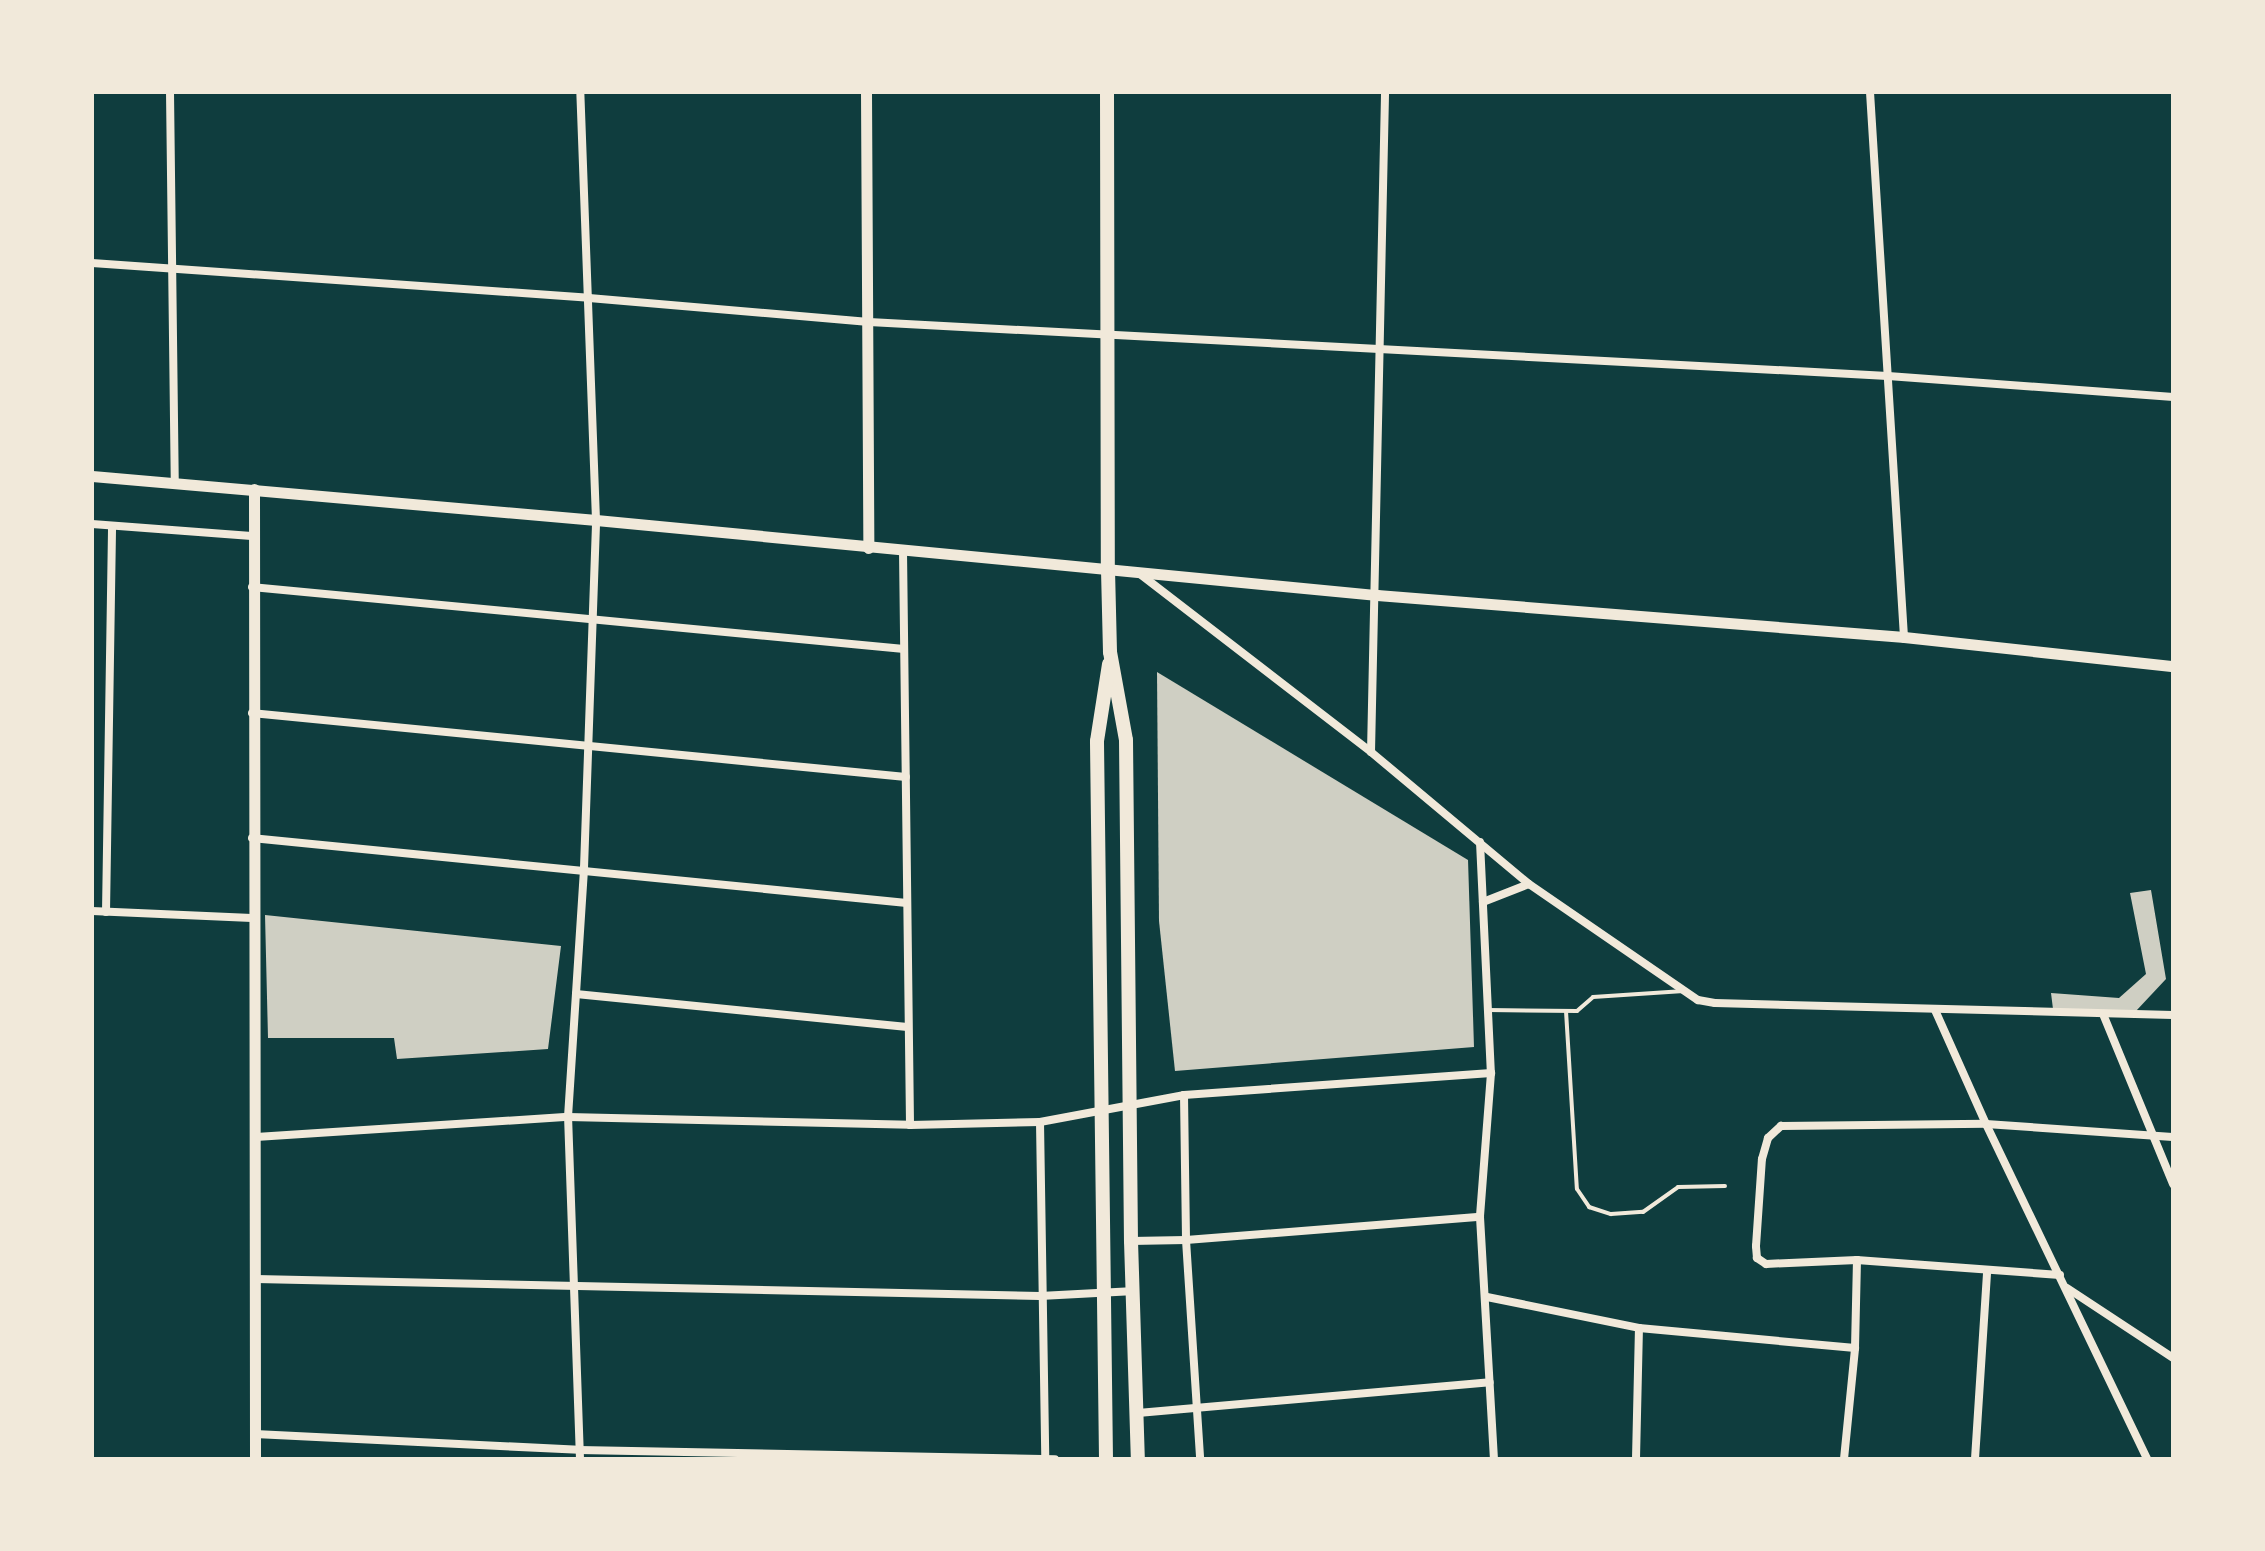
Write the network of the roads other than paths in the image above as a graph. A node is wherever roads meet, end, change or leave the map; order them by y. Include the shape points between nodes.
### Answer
1 (170, 92) edge
2 (580, 92) edge
3 (866, 92) edge
4 (1107, 92) edge
5 (1385, 92) edge
6 (1870, 92) edge
7 (92, 263) edge
8 (173, 269) junction
9 (589, 298) junction
10 (869, 322) junction
11 (1109, 334) junction
12 (1380, 348) junction
13 (1888, 376) junction
14 (2173, 397) edge
15 (92, 476) edge
16 (175, 483) junction
17 (254, 489) junction
18 (596, 520) junction
19 (92, 524) edge
20 (112, 526) junction
21 (252, 536) junction
22 (868, 548) junction
23 (903, 551) junction
24 (1108, 570) junction
25 (1140, 574) junction
26 (251, 587) junction
27 (1377, 595) junction
28 (594, 618) junction
29 (1904, 637) junction
30 (904, 649) junction
31 (1110, 652) junction
32 (2173, 666) edge
33 (252, 713) junction
34 (589, 745) junction
35 (1371, 752) junction
36 (906, 777) junction
37 (252, 838) junction
38 (1480, 842) junction
39 (584, 868) junction
40 (1529, 884) junction
41 (1483, 902) junction
42 (907, 903) junction
43 (92, 911) edge
44 (106, 912) junction
45 (252, 918) junction
46 (1685, 991) junction
47 (576, 994) junction
48 (1488, 1010) junction
49 (1935, 1010) junction
50 (1566, 1011) junction
51 (2103, 1014) junction
52 (2173, 1015) edge
53 (907, 1027) junction
54 (1491, 1073) junction
55 (1184, 1095) junction
56 (1130, 1103) junction
57 (1102, 1112) junction
58 (568, 1117) junction
59 (1040, 1122) junction
60 (1986, 1124) junction
61 (910, 1125) junction
62 (2152, 1136) junction
63 (256, 1137) junction
64 (2173, 1137) edge
65 (2173, 1184) edge
66 (1725, 1186) dead end
67 (1480, 1217) junction
68 (1186, 1240) junction
69 (1131, 1241) junction
70 (1857, 1260) junction
71 (1987, 1271) junction
72 (2060, 1275) junction
73 (256, 1279) junction
74 (573, 1286) junction
75 (2067, 1288) junction
76 (1135, 1291) junction
77 (1104, 1292) junction
78 (1040, 1296) junction
79 (1487, 1297) junction
80 (1639, 1328) junction
81 (1855, 1348) junction
82 (2173, 1358) edge
83 (1490, 1382) junction
84 (1198, 1409) junction
85 (1138, 1413) junction
86 (255, 1434) junction
87 (580, 1454) edge
88 (255, 1459) edge
89 (1045, 1459) edge
90 (1055, 1459) edge
91 (1106, 1459) edge
92 (1138, 1459) edge
93 (1200, 1459) edge
94 (1494, 1459) edge
95 (1636, 1459) edge
96 (1844, 1459) edge
97 (1975, 1459) edge
98 (2147, 1459) edge

1 - 8 street
2 - 9 street
3 - 10 street
4 - 11 main road
5 - 12 street
6 - 13 street
7 - 8 street
8 - 9 street
8 - 16 street
9 - 10 street
9 - 18 street
10 - 11 street
10 - 22 street
11 - 12 street
11 - 24 main road
12 - 13 street
12 - 27 street
13 - 14 street
13 - 29 street
15 - 16 street
16 - 17 street
17 - 18 street
17 - 21 street
18 - 22 street
18 - 28 street
19 - 20 street
20 - 21 street
20 - 44 street
21 - 26 street
22 - 23 street
23 - 24 street
23 - 30 street
24 - 25 street
24 - 31 main road
25 - 27 street
25 - 35 street
26 - 28 street
26 - 33 street
27 - 29 street
27 - 35 street
28 - 30 street
28 - 34 street
29 - 32 street
30 - 36 street
31 - 56 main road via 1126,740
31 - 57 main road via 1097,741
33 - 34 street
33 - 37 street
34 - 36 street
34 - 39 street
35 - 38 street
36 - 42 street
37 - 39 street
37 - 45 street
38 - 40 street
38 - 41 street
39 - 42 street
39 - 47 street
40 - 41 street
40 - 46 street
41 - 48 street
42 - 53 street
43 - 44 street
44 - 45 street
45 - 63 street
46 - 49 street via 1715,1003
46 - 50 lane via 1593,997 1577,1011
47 - 53 street
47 - 58 street
48 - 50 lane
48 - 54 street
49 - 51 street
49 - 60 street
50 - 66 lane via 1577,1189 1589,1207 1611,1214 1643,1212 1678,1187
51 - 52 street
51 - 62 street
53 - 61 street
54 - 55 street
54 - 67 street
55 - 56 street
55 - 68 street
56 - 57 street
56 - 69 main road
57 - 59 street
57 - 77 main road
58 - 61 street
58 - 63 street
58 - 74 street
59 - 61 street
59 - 78 street
60 - 62 street
60 - 70 street via 1781,1126 1768,1138 1762,1159 1757,1258 1766,1264
60 - 72 street
62 - 64 street
62 - 65 street
63 - 73 street
67 - 68 street
67 - 79 street
68 - 69 street
68 - 84 street
69 - 76 main road
70 - 71 street
70 - 81 street
71 - 72 street
71 - 97 street
72 - 75 street
73 - 74 street
73 - 86 street
74 - 78 street
74 - 87 street
75 - 82 street
75 - 98 street
76 - 77 street
76 - 85 main road
77 - 78 street
77 - 91 main road
78 - 89 street
79 - 80 street
79 - 83 street
80 - 81 street
80 - 95 street
81 - 96 street
83 - 84 street
83 - 94 street
84 - 85 street
84 - 93 street
85 - 92 main road
86 - 87 street
86 - 88 street
87 - 89 street
89 - 90 street

